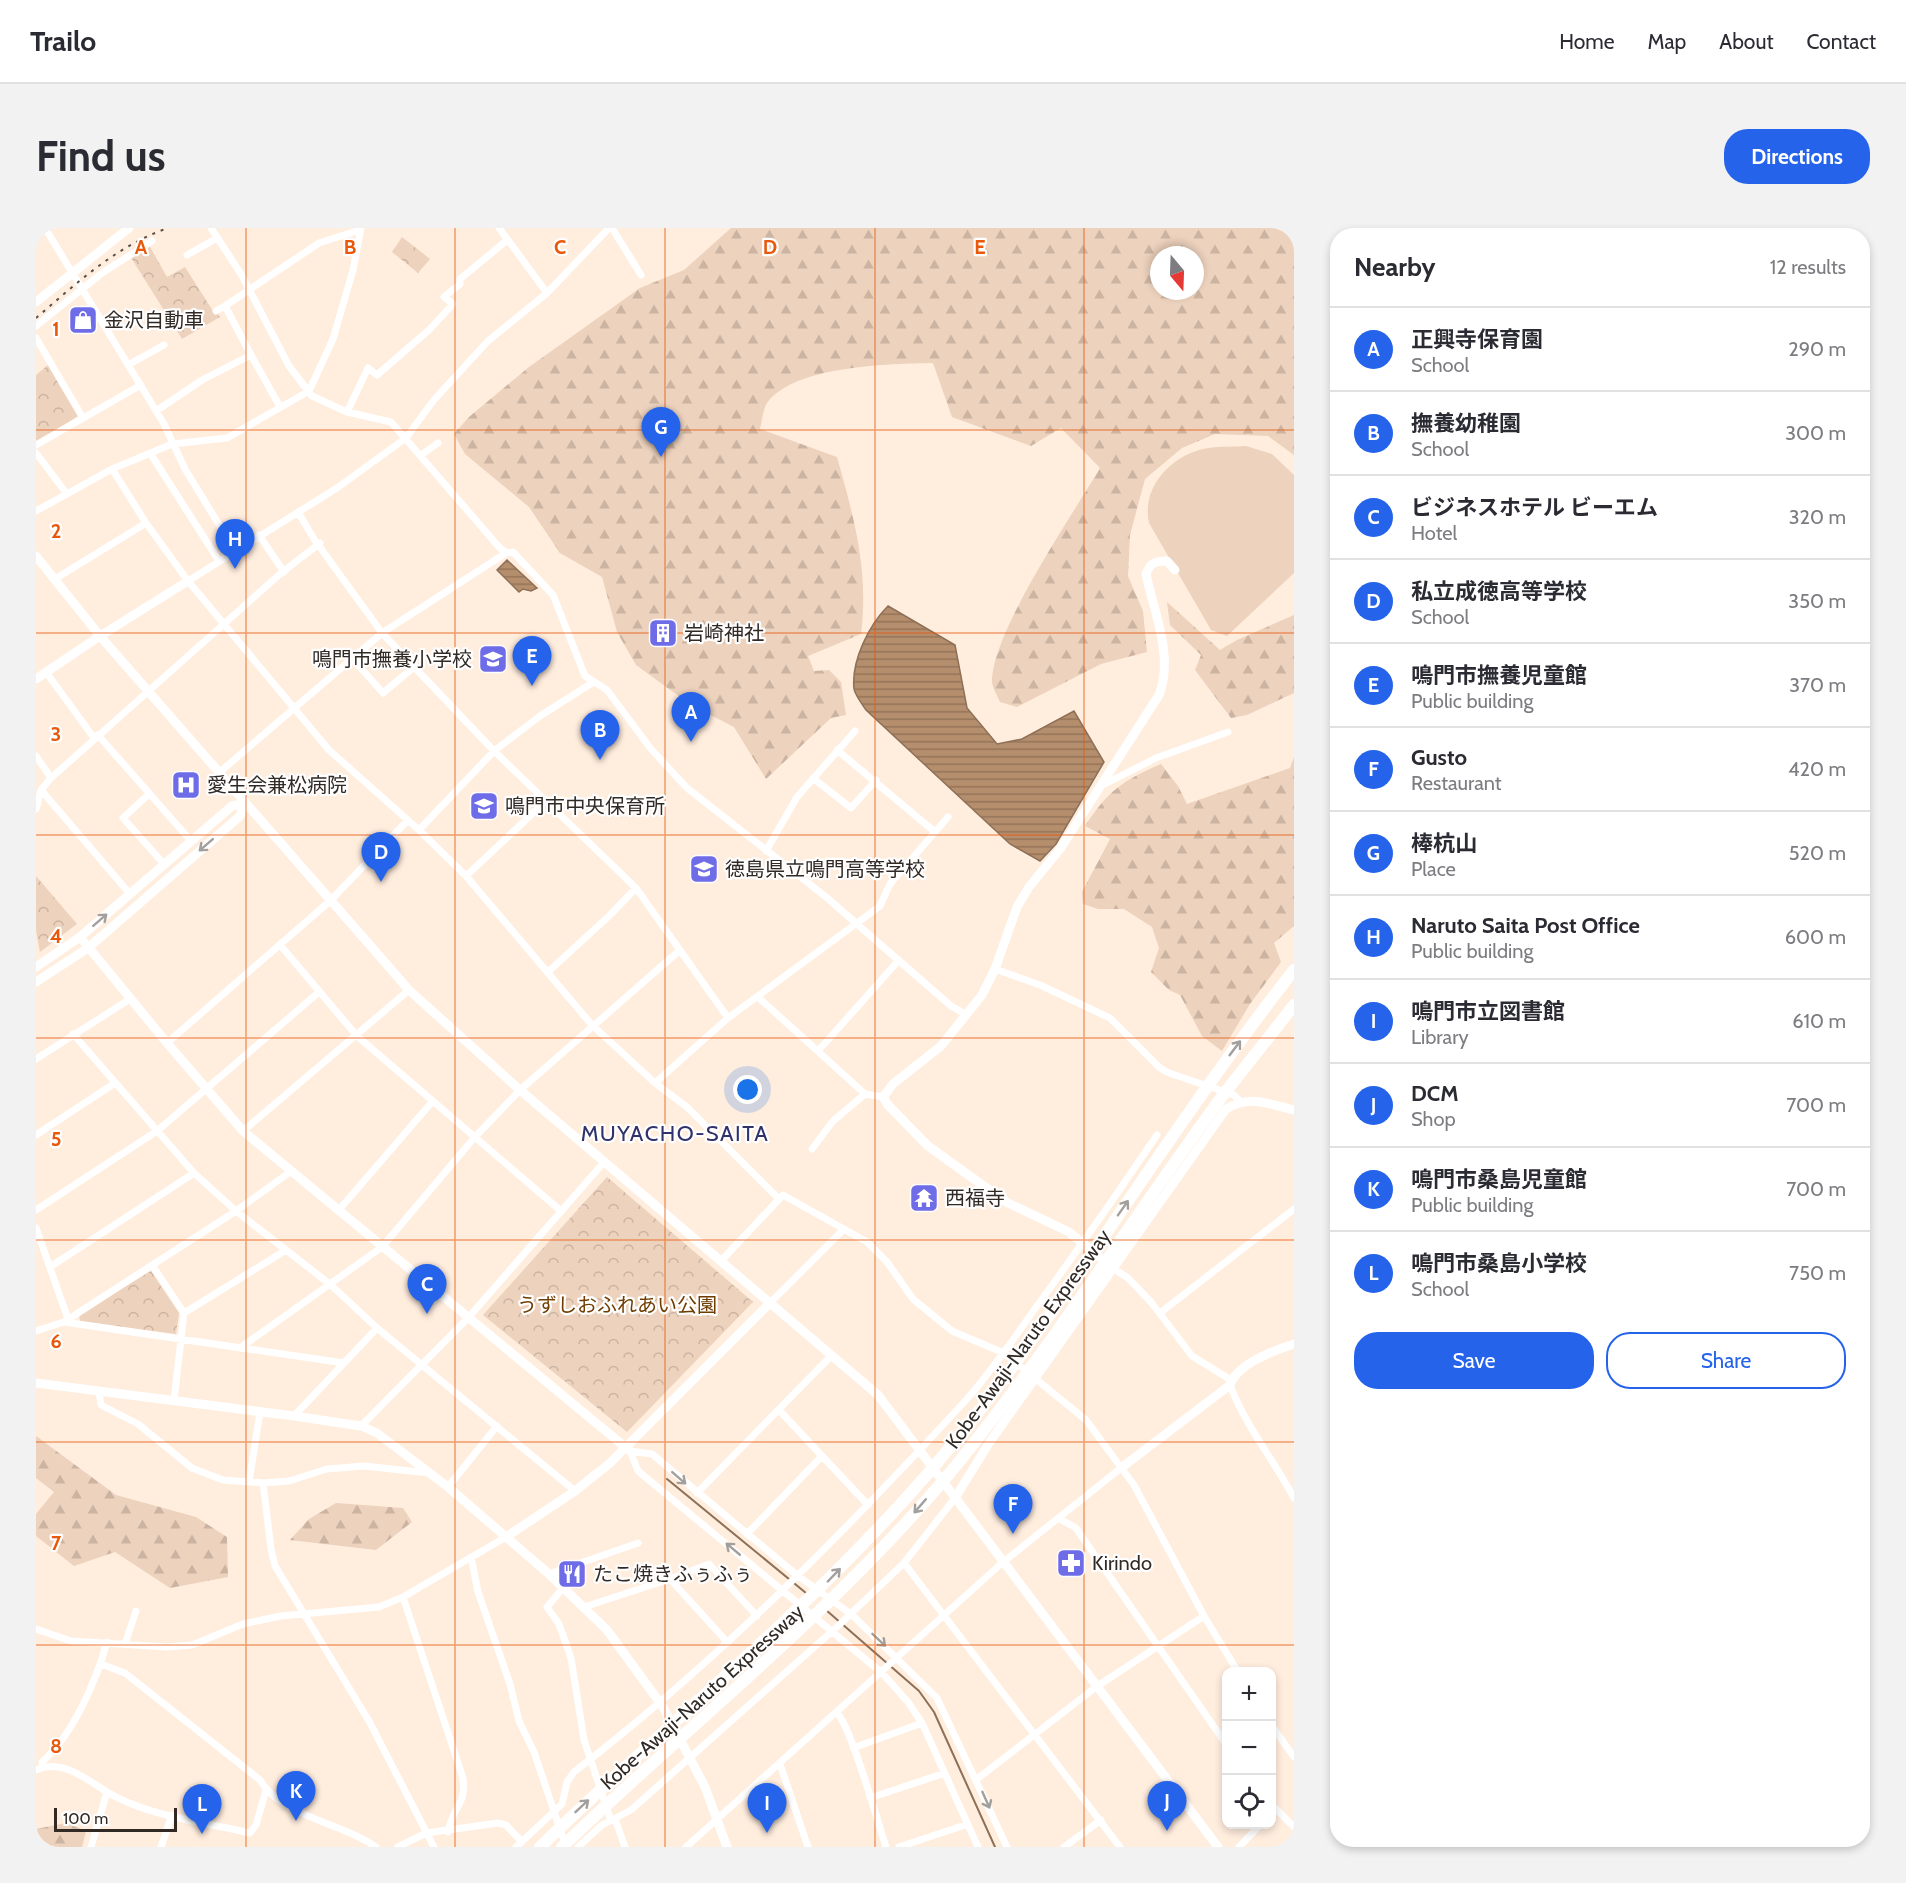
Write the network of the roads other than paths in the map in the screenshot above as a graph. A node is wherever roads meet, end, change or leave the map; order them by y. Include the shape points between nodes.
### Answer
1 (45, 228) edge
2 (129, 228) edge
3 (211, 228) edge
4 (611, 228) edge
5 (360, 229) edge
6 (503, 229) edge
7 (218, 238) junction
8 (152, 241) dead end
9 (506, 241) junction
10 (187, 255) dead end
11 (73, 273) junction
12 (641, 275) dead end
13 (82, 288) junction
14 (250, 290) junction
15 (547, 293) junction
16 (36, 302) edge
17 (225, 306) junction
18 (216, 311) dead end
19 (36, 327) edge
20 (36, 338) edge
21 (164, 345) dead end
22 (251, 355) junction
23 (128, 365) junction
24 (141, 385) junction
25 (309, 391) junction
26 (280, 407) junction
27 (156, 411) junction
28 (347, 412) junction
29 (83, 418) junction
30 (406, 438) junction
31 (438, 442) dead end
32 (172, 444) junction
33 (36, 445) edge
34 (36, 453) edge
35 (150, 453) junction
36 (421, 455) junction
37 (112, 469) junction
38 (67, 494) junction
39 (36, 511) edge
40 (298, 512) junction
41 (146, 523) junction
42 (260, 535) junction
43 (320, 543) junction
44 (235, 551) junction
45 (506, 553) junction
46 (36, 556) edge
47 (219, 561) junction
48 (1175, 570) dead end
49 (284, 572) junction
50 (55, 579) junction
51 (188, 581) junction
52 (223, 624) junction
53 (382, 633) junction
54 (100, 636) junction
55 (351, 657) junction
56 (414, 668) junction
57 (46, 672) junction
58 (36, 679) edge
59 (592, 683) junction
60 (150, 691) junction
61 (291, 708) junction
62 (855, 731) dead end
63 (1228, 732) dead end
64 (96, 736) junction
65 (837, 750) junction
66 (494, 751) junction
67 (36, 756) edge
68 (221, 771) junction
69 (51, 778) junction
70 (813, 778) junction
71 (876, 780) junction
72 (1100, 787) junction
73 (41, 790) junction
74 (149, 794) junction
75 (547, 800) junction
76 (245, 803) junction
77 (36, 809) edge
78 (948, 817) dead end
79 (407, 821) junction
80 (419, 830) junction
81 (935, 832) junction
82 (191, 841) junction
83 (766, 851) junction
84 (164, 864) junction
85 (466, 876) junction
86 (636, 888) junction
87 (130, 894) junction
88 (330, 901) junction
89 (856, 924) junction
90 (80, 937) junction
91 (281, 946) junction
92 (88, 948) junction
93 (680, 950) junction
94 (899, 960) junction
95 (36, 965) edge
96 (995, 969) junction
97 (1294, 970) edge
98 (548, 972) junction
99 (40, 979) edge
100 (409, 990) junction
101 (319, 992) junction
102 (758, 996) junction
103 (130, 999) junction
104 (1294, 1005) edge
105 (967, 1015) junction
106 (728, 1018) junction
107 (592, 1025) junction
108 (73, 1034) junction
109 (357, 1036) junction
110 (167, 1043) junction
111 (819, 1051) junction
112 (36, 1059) edge
113 (115, 1083) junction
114 (655, 1083) junction
115 (206, 1089) junction
116 (520, 1090) junction
117 (866, 1094) junction
118 (884, 1097) junction
119 (1239, 1100) junction
120 (432, 1102) junction
121 (1294, 1110) edge
122 (157, 1131) junction
123 (243, 1131) junction
124 (36, 1135) edge
125 (1157, 1135) dead end
126 (474, 1138) junction
127 (812, 1149) dead end
128 (605, 1161) junction
129 (290, 1172) junction
130 (194, 1173) junction
131 (778, 1198) junction
132 (1294, 1209) edge
133 (36, 1210) edge
134 (561, 1210) junction
135 (236, 1211) junction
136 (338, 1211) junction
137 (36, 1228) edge
138 (844, 1229) junction
139 (1084, 1242) junction
140 (382, 1247) junction
141 (286, 1250) junction
142 (720, 1262) junction
143 (152, 1265) junction
144 (50, 1267) junction
145 (1114, 1269) junction
146 (331, 1285) junction
147 (771, 1302) junction
148 (184, 1312) junction
149 (1160, 1313) junction
150 (468, 1318) junction
151 (66, 1320) junction
152 (377, 1328) junction
153 (36, 1331) edge
154 (181, 1340) junction
155 (1294, 1344) edge
156 (240, 1348) junction
157 (1004, 1353) junction
158 (832, 1355) junction
159 (344, 1363) junction
160 (422, 1365) junction
161 (1037, 1379) junction
162 (1231, 1382) junction
163 (36, 1383) edge
164 (99, 1391) junction
165 (174, 1400) junction
166 (779, 1410) junction
167 (260, 1412) junction
168 (294, 1416) junction
169 (361, 1426) junction
170 (497, 1426) junction
171 (628, 1449) junction
172 (918, 1449) junction
173 (821, 1457) junction
174 (1121, 1468) junction
175 (429, 1473) junction
176 (249, 1482) junction
177 (262, 1483) junction
178 (448, 1487) junction
179 (575, 1491) junction
180 (697, 1493) junction
181 (955, 1498) junction
182 (1294, 1498) edge
183 (868, 1505) junction
184 (1060, 1519) junction
185 (747, 1534) junction
186 (506, 1537) junction
187 (638, 1543) dead end
188 (471, 1557) junction
189 (904, 1563) junction
190 (1002, 1563) junction
191 (549, 1574) junction
192 (670, 1579) junction
193 (791, 1583) junction
194 (563, 1588) junction
195 (403, 1597) junction
196 (584, 1607) junction
197 (136, 1611) dead end
198 (305, 1615) junction
199 (943, 1615) junction
200 (757, 1616) junction
201 (849, 1616) junction
202 (1204, 1616) junction
203 (36, 1629) edge
204 (832, 1632) junction
205 (107, 1642) junction
206 (728, 1643) junction
207 (125, 1644) junction
208 (1158, 1646) junction
209 (897, 1660) junction
210 (101, 1664) junction
211 (1236, 1667) edge
212 (885, 1670) junction
213 (1096, 1687) junction
214 (660, 1703) junction
215 (837, 1713) junction
216 (922, 1723) junction
217 (1276, 1732) edge
218 (1036, 1734) junction
219 (1222, 1737) edge
220 (853, 1748) junction
221 (1294, 1757) edge
222 (690, 1758) junction
223 (590, 1760) junction
224 (780, 1764) junction
225 (39, 1768) edge
226 (945, 1773) junction
227 (977, 1779) junction
228 (266, 1790) junction
229 (106, 1792) junction
230 (870, 1798) junction
231 (1276, 1812) edge
232 (554, 1813) junction
233 (172, 1815) junction
234 (613, 1820) junction
235 (718, 1820) junction
236 (1101, 1820) junction
237 (968, 1824) junction
238 (1294, 1827) edge
239 (1256, 1829) edge
240 (448, 1832) junction
241 (426, 1833) junction
242 (519, 1844) edge
243 (91, 1847) edge
244 (161, 1847) edge
245 (376, 1847) edge
246 (398, 1847) edge
247 (434, 1847) edge
248 (540, 1847) edge
249 (564, 1847) edge
250 (578, 1847) edge
251 (625, 1847) edge
252 (686, 1847) edge
253 (727, 1847) edge
254 (808, 1847) edge
255 (886, 1847) edge
256 (899, 1847) edge
257 (978, 1847) edge
258 (1007, 1847) edge
259 (1064, 1847) edge
260 (1120, 1847) edge
261 (1218, 1847) edge
262 (1239, 1847) edge

1 - 11 street
2 - 11 street
3 - 7 street
4 - 12 street
4 - 15 street
5 - 14 street via 319,243
5 - 25 street via 333,339
6 - 9 street
7 - 10 street
7 - 14 street
8 - 13 street
9 - 15 street
9 - 28 street via 444,297 453,304 429,330 376,375 368,368
11 - 13 street
11 - 16 street
13 - 19 street
13 - 23 street
14 - 17 street
14 - 25 street via 289,366
15 - 30 street via 488,341 433,401
17 - 18 street
17 - 22 street
20 - 29 street
21 - 23 street
22 - 26 street
22 - 27 street via 202,380
23 - 24 street
24 - 27 street
24 - 29 street
25 - 26 street
25 - 28 street
26 - 32 street via 227,438
27 - 32 street
28 - 30 street via 391,422
29 - 33 street
30 - 36 street
30 - 40 street
31 - 36 street
32 - 35 street
32 - 44 street
34 - 38 street
35 - 37 street
35 - 47 street
36 - 45 street
37 - 38 street
37 - 41 street
38 - 39 street
40 - 42 street
40 - 43 street
41 - 50 street
41 - 51 street
42 - 44 street
42 - 49 street
43 - 49 street
43 - 53 street
44 - 47 street
45 - 53 street
45 - 59 street via 513,552 553,595 584,674
46 - 50 street
47 - 51 street
48 - 72 street via 1167,561 1149,565 1146,574 1163,646 1165,678 1143,722
49 - 52 street
50 - 54 street
51 - 52 street
51 - 54 street
52 - 60 street
52 - 61 street
53 - 55 street
53 - 56 street
54 - 57 street
54 - 60 street
55 - 56 street via 383,693
55 - 61 street
56 - 66 street
57 - 58 street
57 - 64 street
59 - 66 street
59 - 83 street via 607,690 687,788
60 - 64 street
60 - 68 street
61 - 68 street
61 - 79 street via 329,750
62 - 65 street
63 - 72 street via 1156,758
64 - 69 street
64 - 74 street
65 - 70 street
65 - 71 street
66 - 75 street
66 - 80 street
67 - 69 street
68 - 76 street
69 - 73 street
70 - 71 street via 851,808
70 - 83 street via 797,797
71 - 81 street
72 - 96 street via 1023,897
73 - 77 street
73 - 87 street
74 - 82 street
74 - 84 street via 123,818
75 - 85 street
75 - 86 street
76 - 82 street via 232,806
76 - 88 street
76 -> 92 street via 240,816
78 - 81 street
79 - 80 street
79 - 88 street
80 - 85 street
81 - 89 street via 890,884 880,906
82 - 84 street
83 - 89 street
84 - 87 street
85 - 98 street
86 - 93 street
86 - 98 street
90 -> 87 street
88 - 91 street
88 - 100 street
89 - 94 street
89 - 102 street
90 - 92 street
90 - 95 street
91 - 101 street
91 - 110 street
92 - 99 street
92 - 103 street
93 - 106 street
93 - 107 street
94 - 105 street via 951,1006
94 - 111 street
95 - 99 street
96 - 105 street
96 - 119 street via 1110,1018 1160,1068
248 -> 97 highway, Kobe-Awaji-Naruto Expressway via 773,1635 943,1457 1008,1374 1210,1081
98 - 107 street
100 - 109 street
100 - 116 street
101 - 109 street
101 - 115 street
102 - 106 street
102 - 111 street
103 - 108 street
103 - 110 street
104 -> 249 highway, Kobe-Awaji-Naruto Expressway via 1224,1094 1019,1383 932,1492 830,1602
105 - 118 street via 940,1046 893,1084
106 - 114 street
107 - 114 street
107 - 116 street
108 - 112 street
108 - 113 street
109 - 120 street
109 - 123 street
110 - 115 street
111 - 117 street
113 - 122 street
113 - 124 street
114 - 131 street via 687,1107
115 - 122 street
115 - 123 street
116 - 126 street
116 - 128 street
117 - 118 street
117 - 127 street via 832,1121
118 - 139 street via 928,1146 1006,1202
119 - 121 street
119 - 145 street via 1226,1108
120 - 126 street
120 - 136 street
122 - 130 street
122 - 133 street
123 - 129 street
125 - 139 street
126 - 134 street
126 - 140 street
128 - 134 street
128 - 142 street
129 - 135 street
129 - 136 street
130 - 135 street
130 - 144 street
131 - 138 street via 783,1195
131 - 142 street
132 - 149 street
134 - 150 street
135 - 141 street
135 - 143 street
136 - 140 street
137 - 144 street
138 - 147 street
138 - 157 street via 867,1242 887,1262 912,1299 952,1331
139 - 145 street
139 - 157 street
140 - 146 street
140 - 150 street
141 - 146 street
141 - 148 street
142 - 147 street
143 - 148 street
143 - 151 street
144 - 151 street
145 - 149 street via 1128,1278
145 - 161 street
146 - 152 street
146 - 156 street
147 - 158 street
147 - 171 street
148 - 154 street
149 - 162 street via 1192,1356
150 - 160 street
150 - 171 street
151 - 153 street
151 - 154 street
152 - 159 street
152 - 160 street
154 - 156 street
154 - 165 street
155 - 162 street via 1254,1360
156 - 159 street
157 - 161 street
157 - 172 street via 966,1400
158 - 166 street
158 - 172 street via 878,1395
159 - 168 street
160 - 169 street
160 - 170 street
161 - 174 street via 1086,1420
161 - 181 street via 989,1443
162 - 174 street
162 - 182 street via 1241,1414
163 - 164 street
164 - 165 street
164 - 176 street via 100,1405 138,1424 192,1468 210,1477
165 - 167 street
166 - 173 street
166 - 180 street
167 - 168 street
167 - 176 street
168 - 169 street
169 - 175 street via 377,1433
170 - 178 street
170 - 179 street
171 - 179 street
171 -> 180 street via 652,1454
193 -> 171 street via 638,1471
172 - 181 street
172 - 183 street
173 - 183 street
173 - 185 street
174 - 184 street
174 - 202 street via 1134,1485
175 - 177 street via 364,1467 327,1469 289,1481
175 - 178 street
176 - 177 street
177 - 198 street via 275,1566
178 - 186 street
179 - 186 street
180 - 185 street
181 - 189 street
181 - 190 street
183 - 193 street
184 - 190 street
184 - 208 street via 1076,1528
185 - 193 street
186 - 188 street
186 - 191 street
187 - 191 street
188 - 195 street
188 - 232 street via 478,1592 519,1721
189 - 199 street
189 - 201 street
190 - 199 street
190 - 213 street
191 - 194 street
192 - 196 street
192 - 200 street via 709,1564
192 - 206 street
193 - 200 street
193 - 201 street
193 - 204 street
194 - 196 street
194 - 223 street via 547,1607 559,1624 571,1658
195 - 198 street via 379,1607
195 - 240 street via 463,1778 463,1799 450,1819
196 - 214 street via 607,1630
197 - 207 street
198 - 207 street via 243,1624 192,1645
198 - 241 street via 369,1721
199 - 209 street
199 - 218 street
200 - 206 street
201 - 204 street
201 -> 209 street
202 - 208 street
202 - 211 street
203 - 205 street via 72,1641
204 - 212 street
204 - 222 street
205 - 207 street
205 - 210 street
206 - 214 street
208 - 213 street
208 - 219 street
209 - 212 street
209 - 227 street via 937,1698
210 - 225 street via 78,1714
210 - 228 street via 125,1673 260,1780
212 - 215 street
212 - 216 street
213 - 218 street
213 - 261 street
214 - 222 street
214 - 223 street
215 - 220 street
215 - 224 street
216 - 220 street
216 - 226 street
217 - 221 street
218 - 227 street
218 - 236 street
220 - 230 street
222 - 234 street via 631,1810
222 - 235 street
223 - 232 street via 567,1782 562,1804
223 - 234 street
224 - 235 street
224 - 254 street
225 - 229 street via 56,1765 84,1776
226 - 230 street
226 - 237 street
227 -> 258 street
228 - 233 street via 250,1833
228 - 245 street via 308,1817 346,1830
229 - 233 street
229 - 243 street
230 - 255 street
231 - 238 street
232 - 242 street
232 - 249 street
233 - 244 street
234 - 250 street
234 - 251 street
235 - 252 street
235 - 253 street
236 - 259 street
236 - 260 street
237 - 256 street
237 - 257 street
239 - 262 street
240 - 241 street
240 - 242 street via 498,1823 506,1825
241 - 246 street
241 - 247 street

